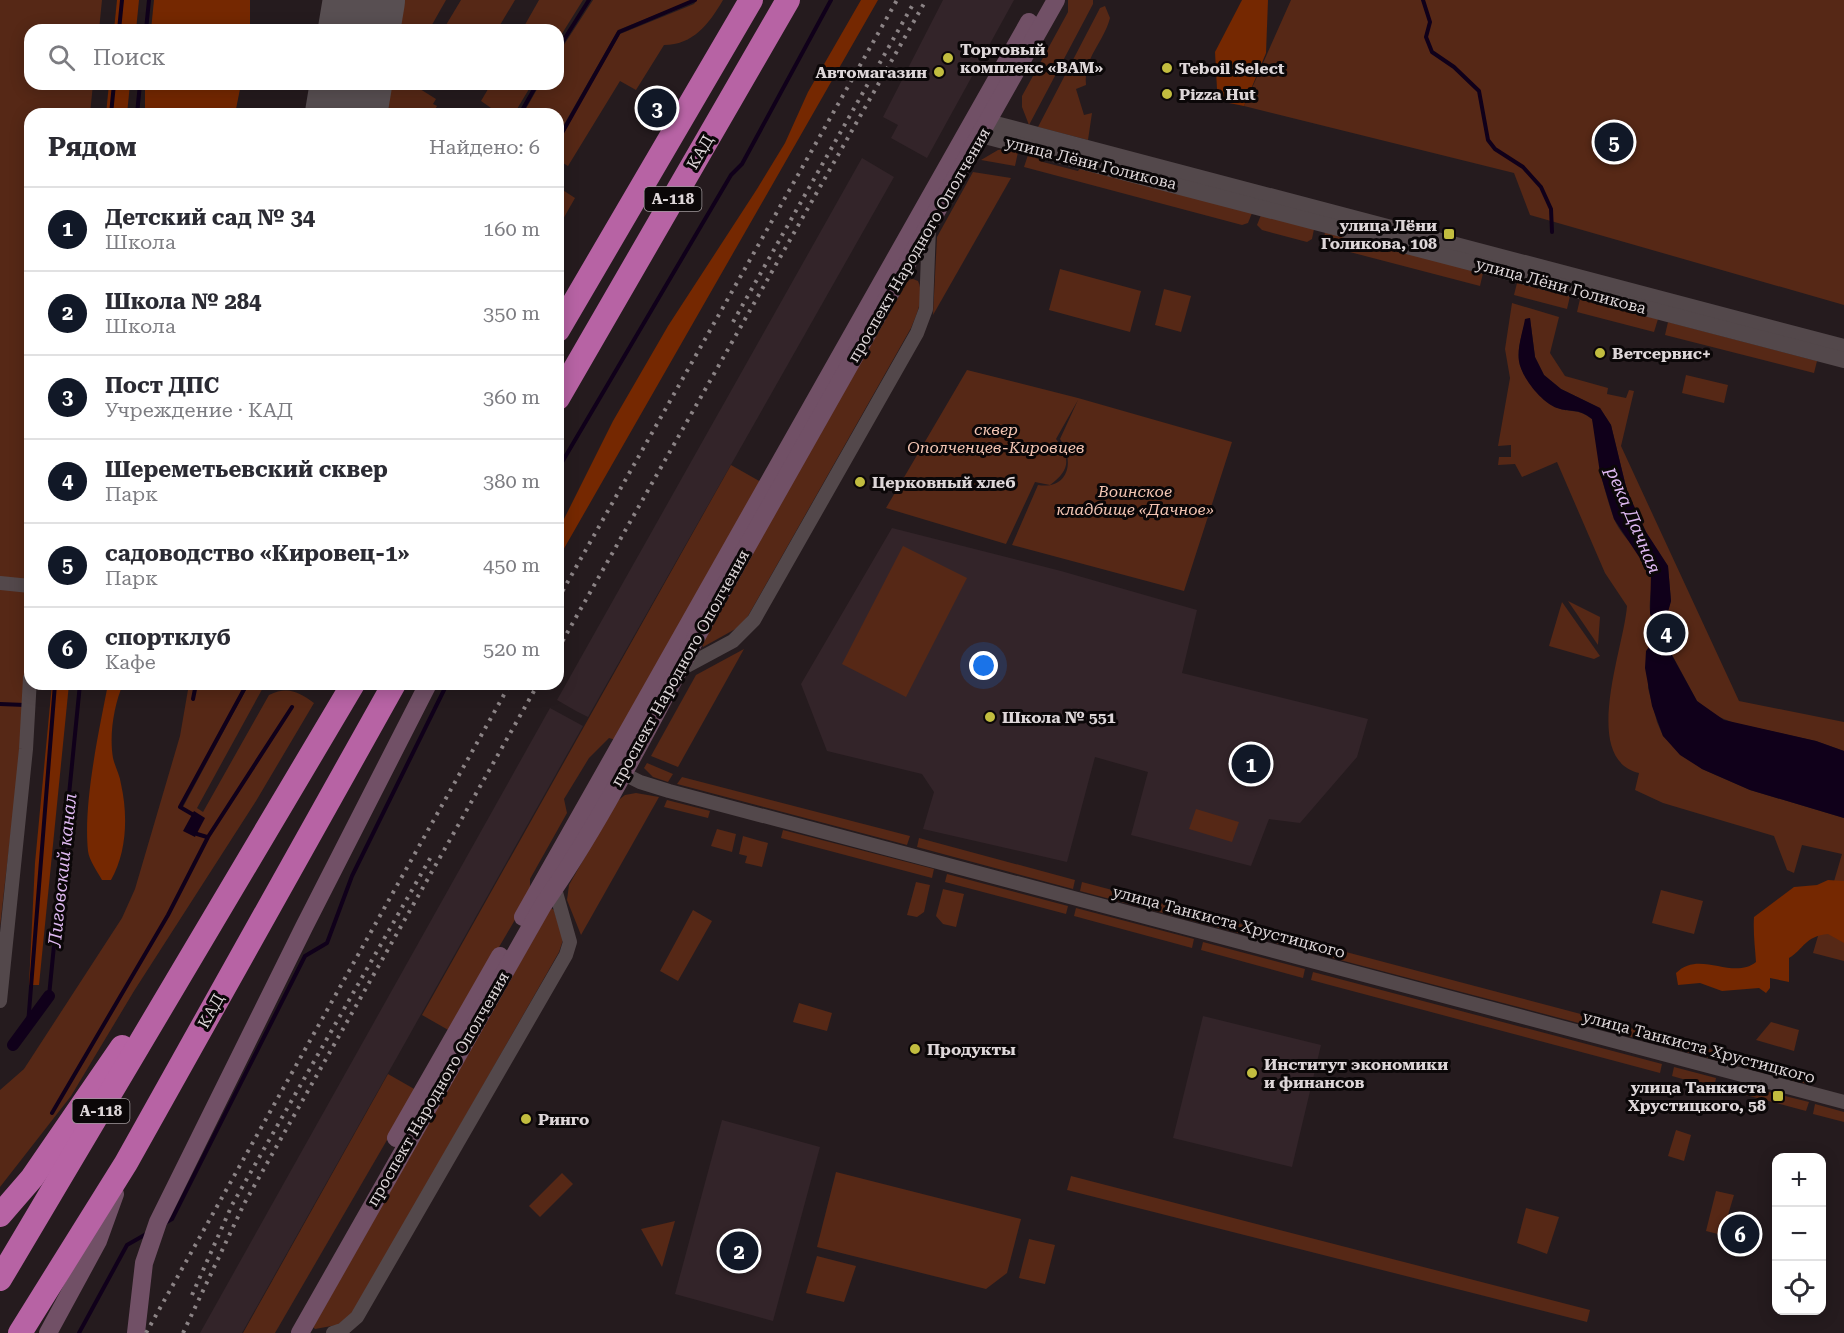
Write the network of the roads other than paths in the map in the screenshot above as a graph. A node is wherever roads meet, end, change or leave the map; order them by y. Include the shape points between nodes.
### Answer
1 (751, 0) edge
2 (788, 0) edge
3 (1042, 0) edge
4 (1056, 0) edge
5 (980, 127) junction
6 (928, 227) junction
7 (564, 320) edge
8 (1844, 347) edge
9 (1844, 360) edge
10 (564, 388) edge
11 (0, 583) edge
12 (24, 585) edge
13 (681, 669) junction
14 (29, 690) edge
15 (349, 690) edge
16 (391, 690) edge
17 (425, 690) edge
18 (615, 770) junction
19 (555, 889) junction
20 (201, 943) junction
21 (0, 995) edge
22 (1844, 1102) edge
23 (126, 1163) junction
24 (0, 1215) edge
25 (0, 1279) edge
26 (20, 1333) edge
27 (48, 1333) edge
28 (136, 1333) edge
29 (286, 1333) edge
30 (300, 1333) edge
31 (333, 1333) edge

1 - 7 highway, КАД / А-118
2 - 10 highway, КАД / А-118
3 - 5 main road, проспект Народного Ополчения
4 - 5 main road, проспект Народного Ополчения
5 - 6 main road, проспект Народного Ополчения
5 - 8 street, улица Лёни Голикова
5 - 9 street, улица Лёни Голикова
5 - 18 main road, проспект Народного Ополчения
6 - 13 main road, проспект Народного Ополчения
6 - 13 street via 926,309 900,365 754,620 733,641
11 - 12 street
13 - 18 main road, проспект Народного Ополчения
14 - 21 street
15 - 20 highway, А-118
16 - 23 highway, КАД / А-118
17 - 28 main road via 158,1222 140,1286
18 - 19 main road, проспект Народного Ополчения
18 - 22 street, улица Танкиста Хрустицкого via 669,791
18 - 29 main road, проспект Народного Ополчения
19 - 30 main road, проспект Народного Ополчения
19 - 31 street via 570,942 566,955 357,1317
20 - 24 highway via 141,1019 32,1178
20 - 25 highway, А-118
23 - 26 highway, КАД / А-118
23 - 27 main road via 98,1240

